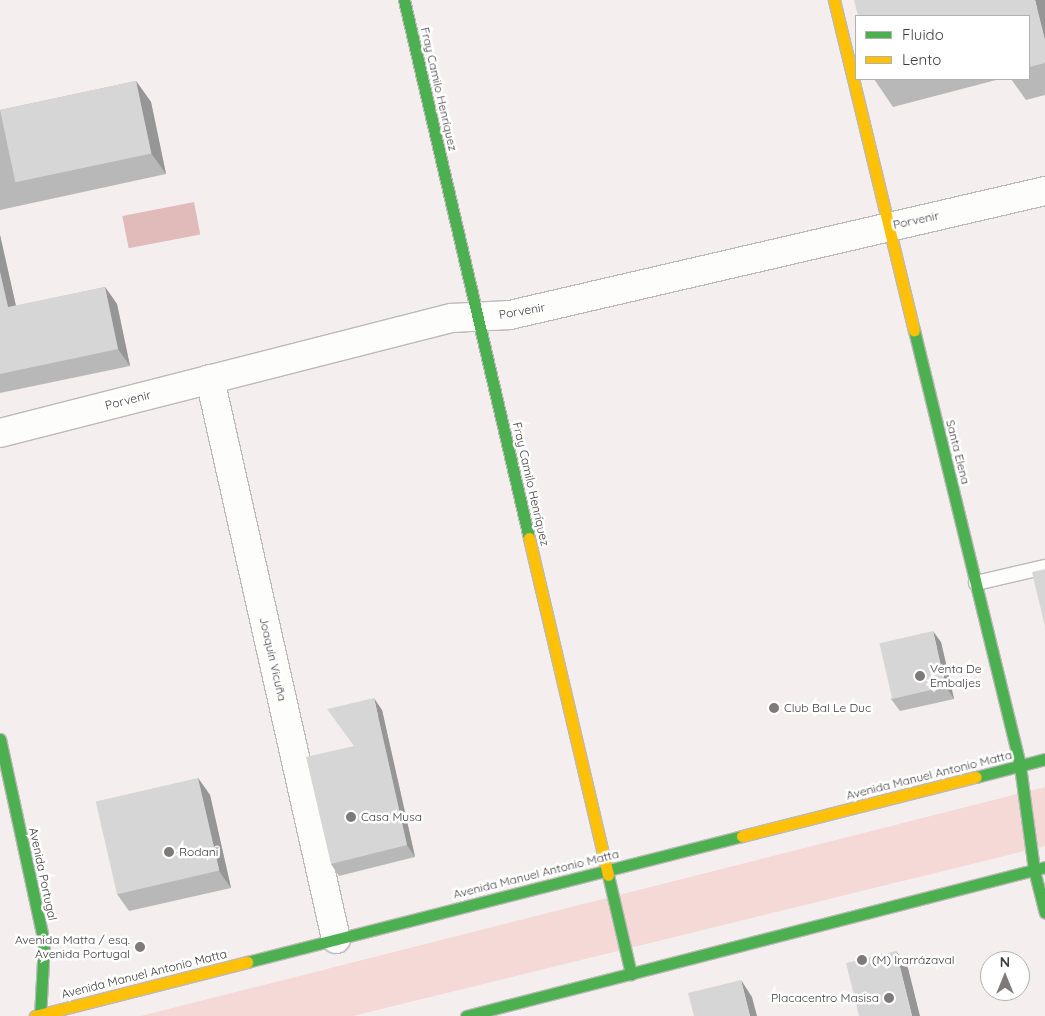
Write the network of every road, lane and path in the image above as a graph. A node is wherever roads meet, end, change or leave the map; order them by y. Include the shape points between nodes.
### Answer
1 (404, 0) edge
2 (834, 0) edge
3 (1045, 191) edge
4 (889, 226) junction
5 (478, 316) junction
6 (210, 379) junction
7 (0, 433) edge
8 (1045, 567) edge
9 (976, 583) junction
10 (0, 739) edge
11 (1045, 760) edge
12 (1020, 766) junction
13 (1040, 868) edge
14 (607, 870) junction
15 (1045, 913) edge
16 (336, 939) junction
17 (631, 974) junction
18 (38, 1016) edge
19 (466, 1016) edge

1 - 5 street, Fray Camilo Henríquez
2 - 4 street, Santa Elena
3 - 4 street, Porvenir
4 - 5 street, Porvenir via 510,315
4 - 9 street, Santa Elena
5 - 6 street, Porvenir via 452,318
5 - 14 street, Fray Camilo Henríquez
6 - 7 street, Porvenir
6 - 16 street, Joaquín Vicuña
8 - 9 lane
9 - 12 street, Santa Elena
10 - 18 street, Avenida Portugal via 44,943
11 - 12 street, Avenida Manuel Antonio Matta
12 - 13 street, Santa Elena
12 - 14 street, Avenida Manuel Antonio Matta
13 - 15 street, Santa Elena
13 - 17 street
14 - 16 street, Avenida Manuel Antonio Matta
14 - 17 street, Fray Camilo Henríquez
16 - 18 street, Avenida Manuel Antonio Matta
17 - 19 street

